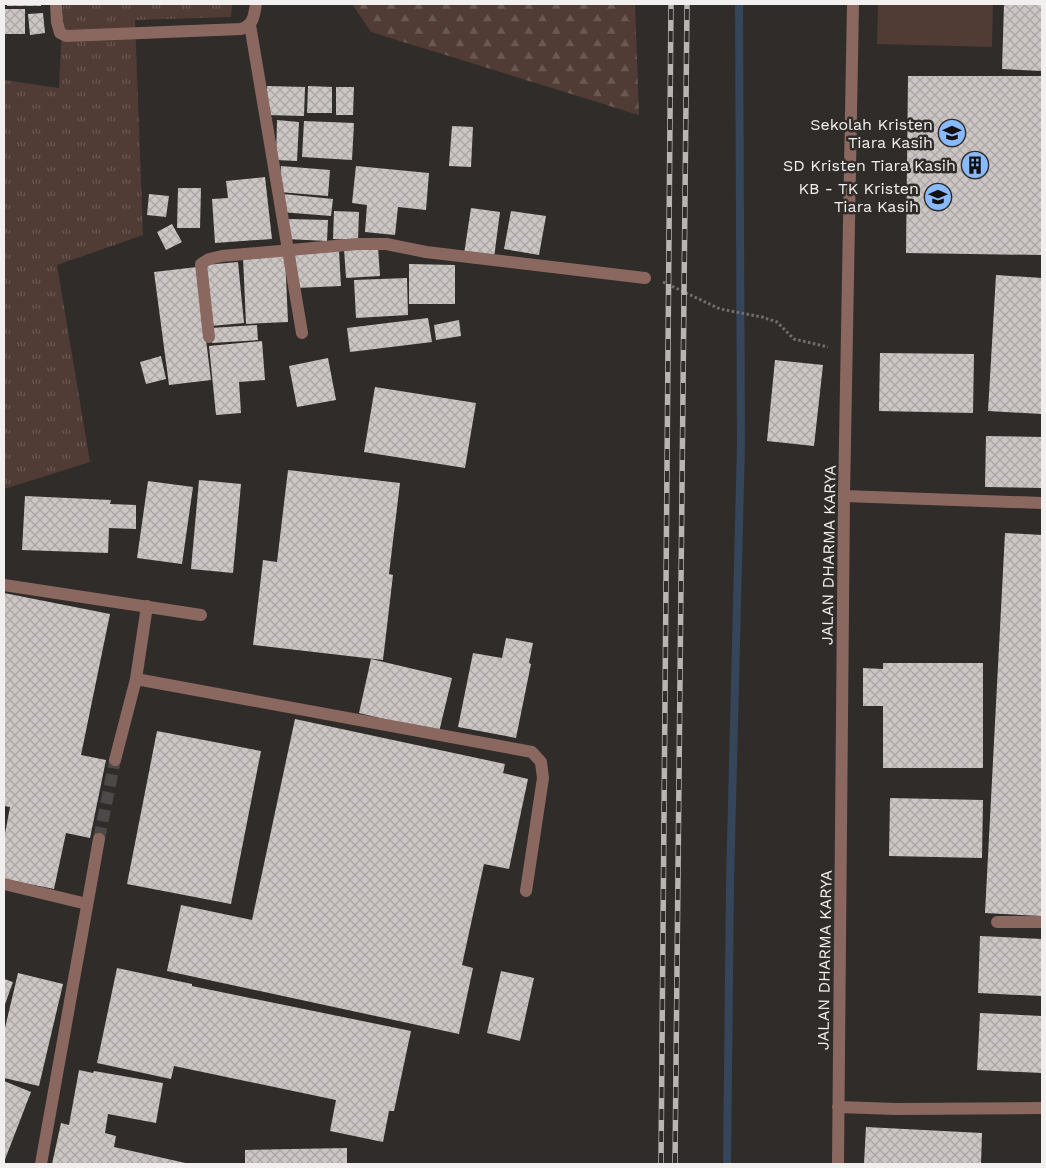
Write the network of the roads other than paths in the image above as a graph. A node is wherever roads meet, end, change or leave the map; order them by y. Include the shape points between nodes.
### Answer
1 (56, 4) edge
2 (256, 4) edge
3 (853, 4) edge
4 (250, 25) junction
5 (287, 249) junction
6 (645, 278) road end
7 (302, 333) dead end
8 (209, 337) dead end
9 (844, 496) junction
10 (1042, 503) edge
11 (4, 586) edge
12 (147, 606) junction
13 (202, 615) dead end
14 (136, 679) junction
15 (115, 760) tunnel mouth
16 (100, 839) tunnel mouth
17 (4, 884) edge
18 (526, 891) dead end
19 (87, 904) junction
20 (997, 922) dead end
21 (1042, 922) edge
22 (838, 1107) junction
23 (1042, 1108) edge
24 (41, 1164) edge
25 (838, 1164) edge

1 - 4 street via 60,33 66,36 241,29
2 - 4 street
3 - 9 street, JALAN DHARMA KARYA
4 - 5 street
5 - 6 street via 386,244 426,252
5 - 7 street
5 - 8 street via 222,256 201,264
9 - 10 street
9 - 22 street, JALAN DHARMA KARYA
11 - 12 street
12 - 13 street
12 - 14 street
14 - 15 street
14 - 18 street via 532,752 541,762 543,778
16 - 19 street
17 - 19 street
19 - 24 street
20 - 21 street
22 - 23 street
22 - 25 street, JALAN DHARMA KARYA

